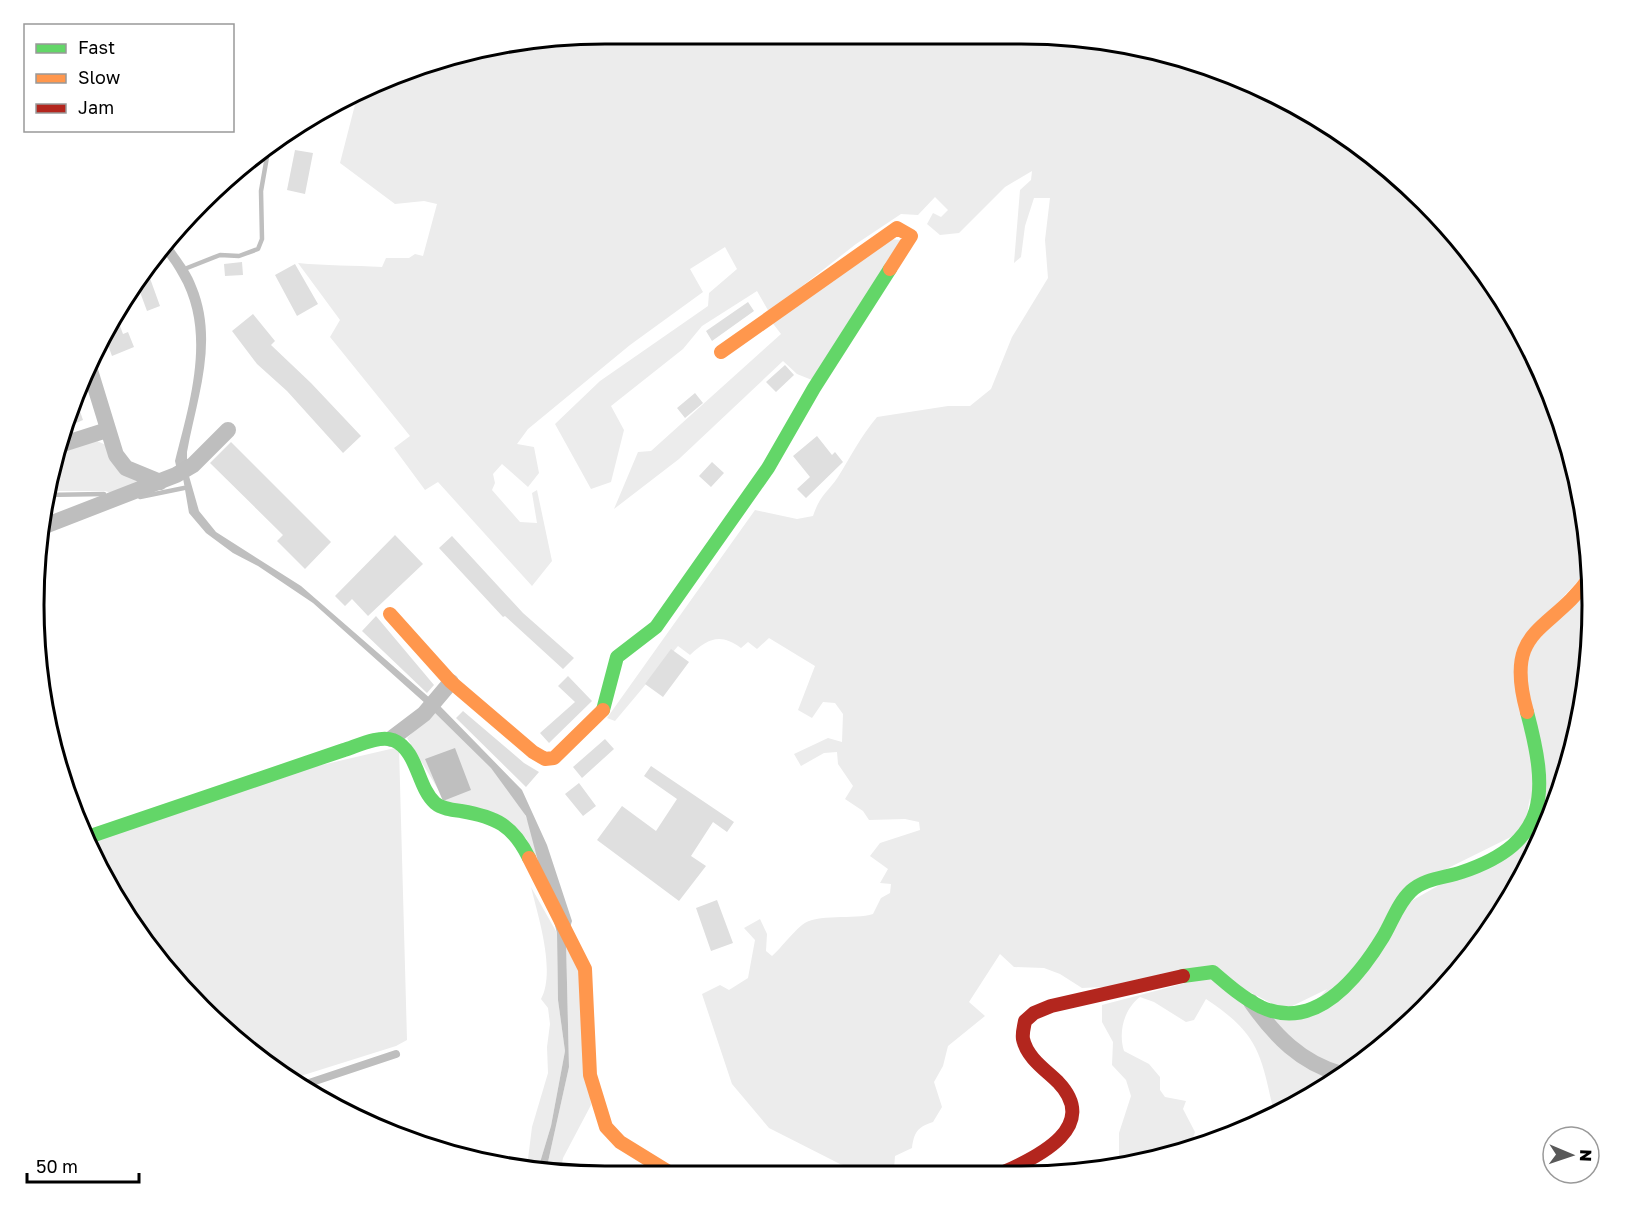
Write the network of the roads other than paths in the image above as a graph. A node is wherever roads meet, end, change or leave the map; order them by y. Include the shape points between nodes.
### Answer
1 (721, 352) dead end
2 (92, 377) edge
3 (107, 430) junction
4 (228, 430) dead end
5 (68, 443) edge
6 (168, 479) junction
7 (49, 524) edge
8 (1581, 588) edge
9 (390, 614) dead end
10 (447, 688) junction
11 (391, 739) junction
12 (93, 835) edge
13 (1251, 1002) junction
14 (396, 1054) dead end
15 (1331, 1071) edge
16 (311, 1082) edge
17 (659, 1166) edge
18 (1016, 1166) edge

1 - 10 street via 882,236 897,228 911,236 768,468 656,627 617,657 605,708 554,758 545,759 533,752
2 - 3 street
3 - 5 street
3 - 6 street via 116,455 126,468
4 - 6 street via 193,465
6 - 7 street
8 - 13 street via 1527,639 1521,656 1525,701 1542,775 1541,798 1528,831 1501,854 1475,867 1415,887 1356,978 1338,995 1302,1012 1283,1013
9 - 10 street
10 - 11 street via 424,714
11 - 12 street via 344,750
11 - 17 street via 404,747 435,803 500,821 521,842 585,969 590,1075 606,1127 621,1142
13 - 15 street via 1270,1029 1290,1047 1319,1068
13 - 18 street via 1213,972 1168,978 1034,1013 1025,1021 1023,1039 1065,1090 1072,1112 1063,1137 1050,1149
14 - 16 lane

